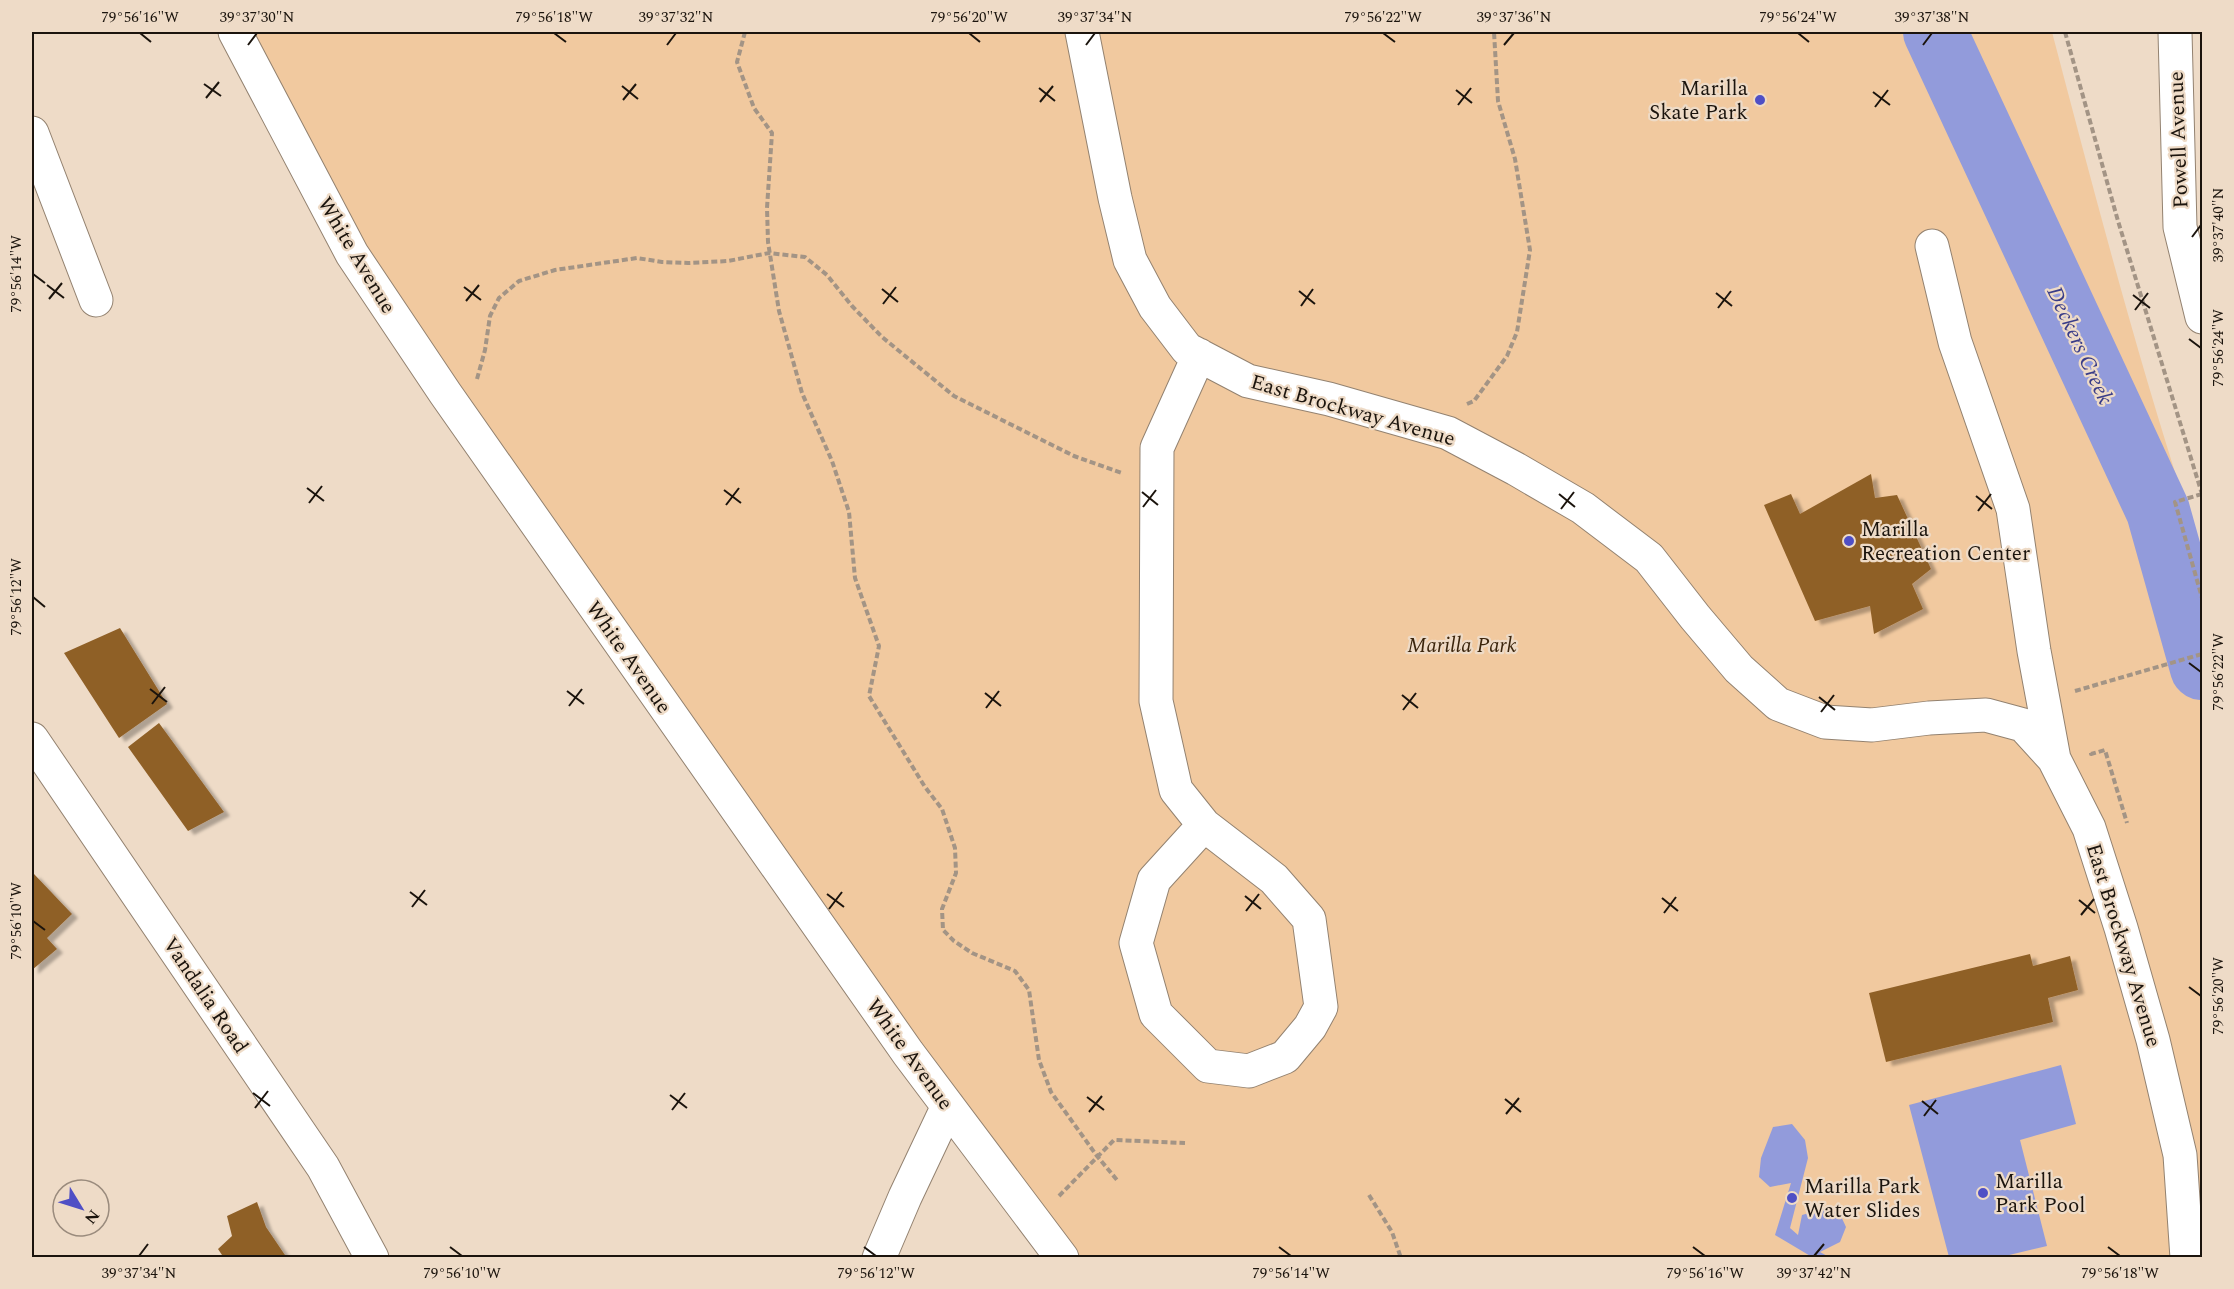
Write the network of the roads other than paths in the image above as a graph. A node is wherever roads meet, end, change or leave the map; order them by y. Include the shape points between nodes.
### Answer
1 (235, 32) edge
2 (1082, 32) edge
3 (2175, 32) edge
4 (32, 133) edge
5 (1932, 246) dead end
6 (96, 300) dead end
7 (2202, 317) edge
8 (1199, 355) junction
9 (32, 739) edge
10 (2054, 759) junction
11 (1204, 825) junction
12 (948, 1106) junction
13 (372, 1257) edge
14 (879, 1257) edge
15 (1062, 1257) edge
16 (2187, 1257) edge

1 - 12 street, White Avenue via 365,274 757,840
2 - 8 street, East Brockway Avenue via 1130,260 1155,307 1187,349
3 - 7 street, Powell Avenue via 2180,226
4 - 6 street
5 - 10 street via 1954,342 2013,509
8 - 10 street, East Brockway Avenue via 1248,381 1448,433 1583,508 1649,558 1739,669 1778,704 1825,722 1872,725 1986,715 2023,725
8 - 11 street via 1157,448 1156,701 1176,790
9 - 13 street, Vandalia Road via 323,1167
10 - 16 street, East Brockway Avenue via 2089,828 2153,1040 2180,1155
11 - 11 street via 1274,879 1309,919 1321,1007 1310,1028 1285,1057 1249,1071 1208,1066 1156,1014 1136,943 1154,880
12 - 14 street
12 - 15 street, White Avenue

